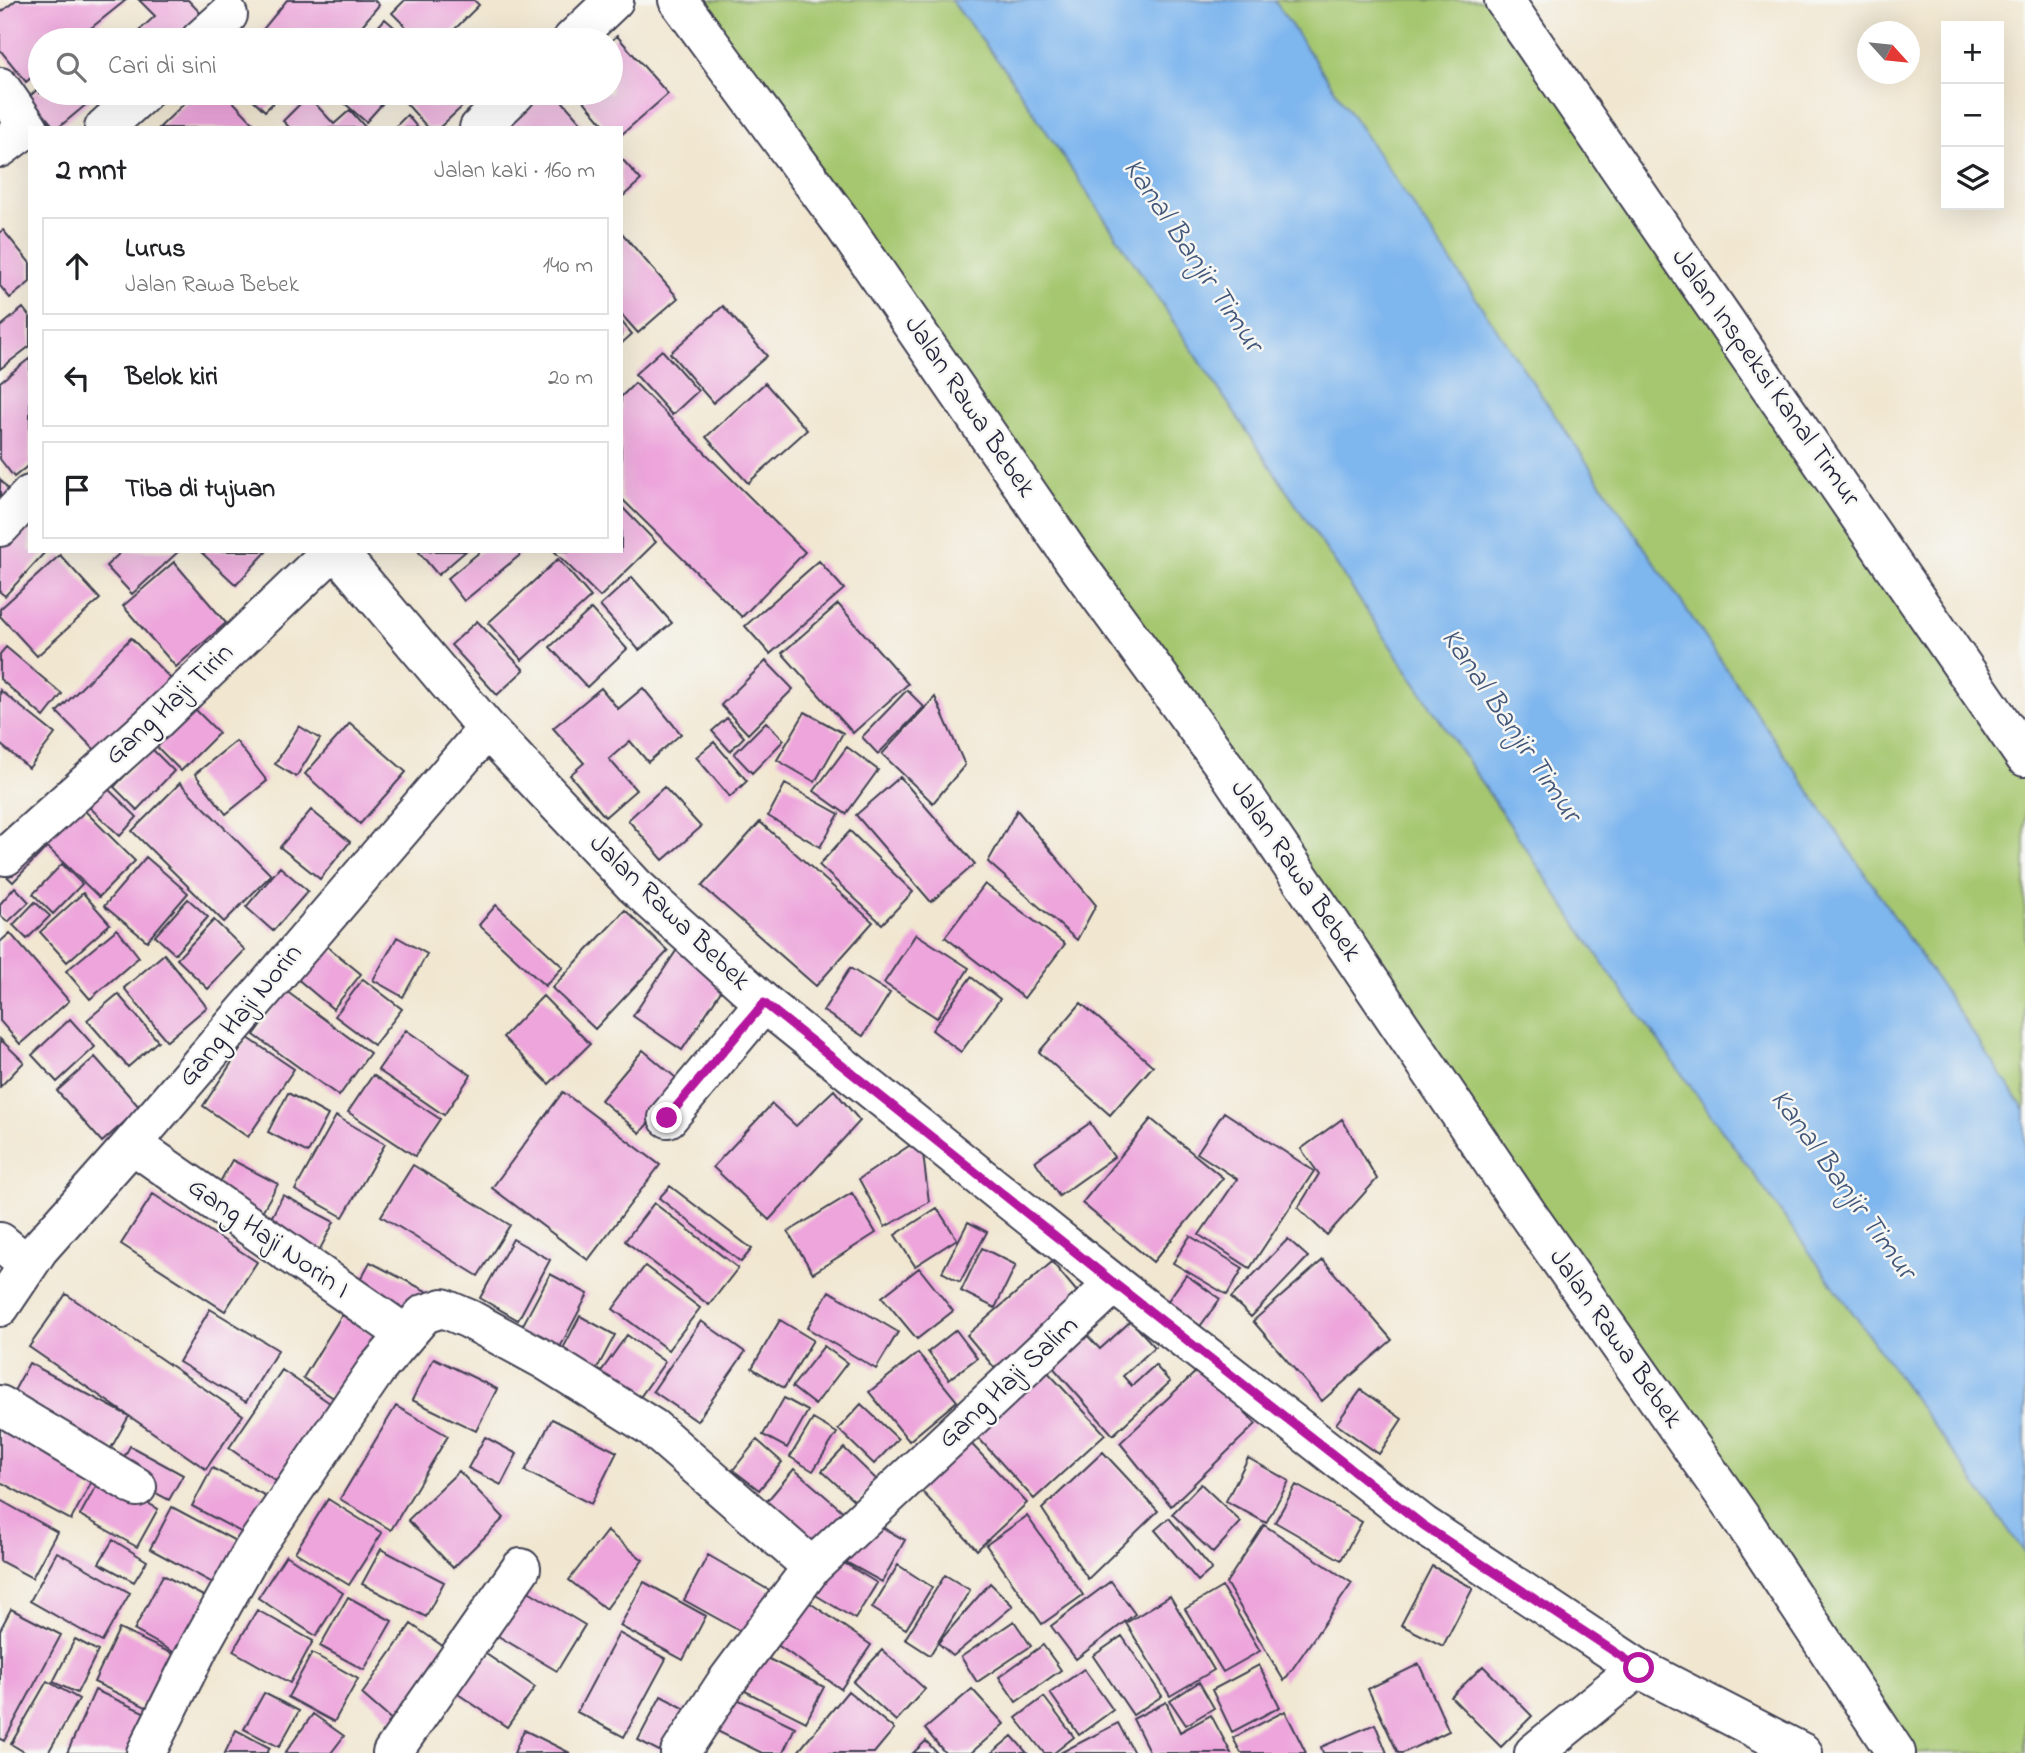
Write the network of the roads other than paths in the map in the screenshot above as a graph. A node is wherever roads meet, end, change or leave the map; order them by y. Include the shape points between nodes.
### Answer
1 (614, 0) edge
2 (678, 0) edge
3 (1504, 0) edge
4 (585, 28) edge
5 (0, 87) edge
6 (130, 105) edge
7 (503, 105) edge
8 (106, 126) edge
9 (481, 126) edge
10 (19, 135) edge
11 (28, 497) edge
12 (0, 527) edge
13 (330, 553) edge
14 (339, 553) edge
15 (486, 729) junction
16 (2025, 757) edge
17 (6, 856) dead end
18 (764, 1003) junction
19 (667, 1118) dead end
20 (132, 1144) junction
21 (14, 1254) edge
22 (1114, 1283) junction
23 (0, 1307) edge
24 (405, 1334) junction
25 (0, 1405) edge
26 (138, 1487) dead end
27 (812, 1567) junction
28 (521, 1568) dead end
29 (1639, 1668) junction
30 (146, 1753) edge
31 (392, 1753) edge
32 (680, 1753) edge
33 (1534, 1753) edge
34 (1802, 1753) edge
35 (1896, 1753) edge

1 - 4 street
2 - 35 street, Jalan Rawa Bebek via 843,224 1073,559 1225,767 1529,1216 1741,1518
3 - 16 street, Jalan Inspeksi Kanal Timur
5 - 10 street
6 - 8 street
7 - 9 street
11 - 12 street
13 - 17 street, Gang Haji Tirin
14 - 15 street, Jalan Rawa Bebek
15 - 18 street, Jalan Rawa Bebek via 635,886
15 - 20 street, Gang Haji Norin
18 - 19 street
18 - 22 street, Jalan Rawa Bebek
20 - 21 street, Gang Haji Norin via 39,1249
20 - 24 street, Gang Haji Norin I
21 - 23 street, Gang Haji Norin
22 - 27 street, Gang Haji Salim
22 - 29 street, Jalan Rawa Bebek via 1423,1525
24 - 27 street via 424,1314 443,1308 533,1353 653,1428
24 - 30 street via 253,1550
25 - 26 street
27 - 32 street, Gang Haji Salim
28 - 31 street
29 - 33 street
29 - 34 street, Jalan Rawa Bebek

